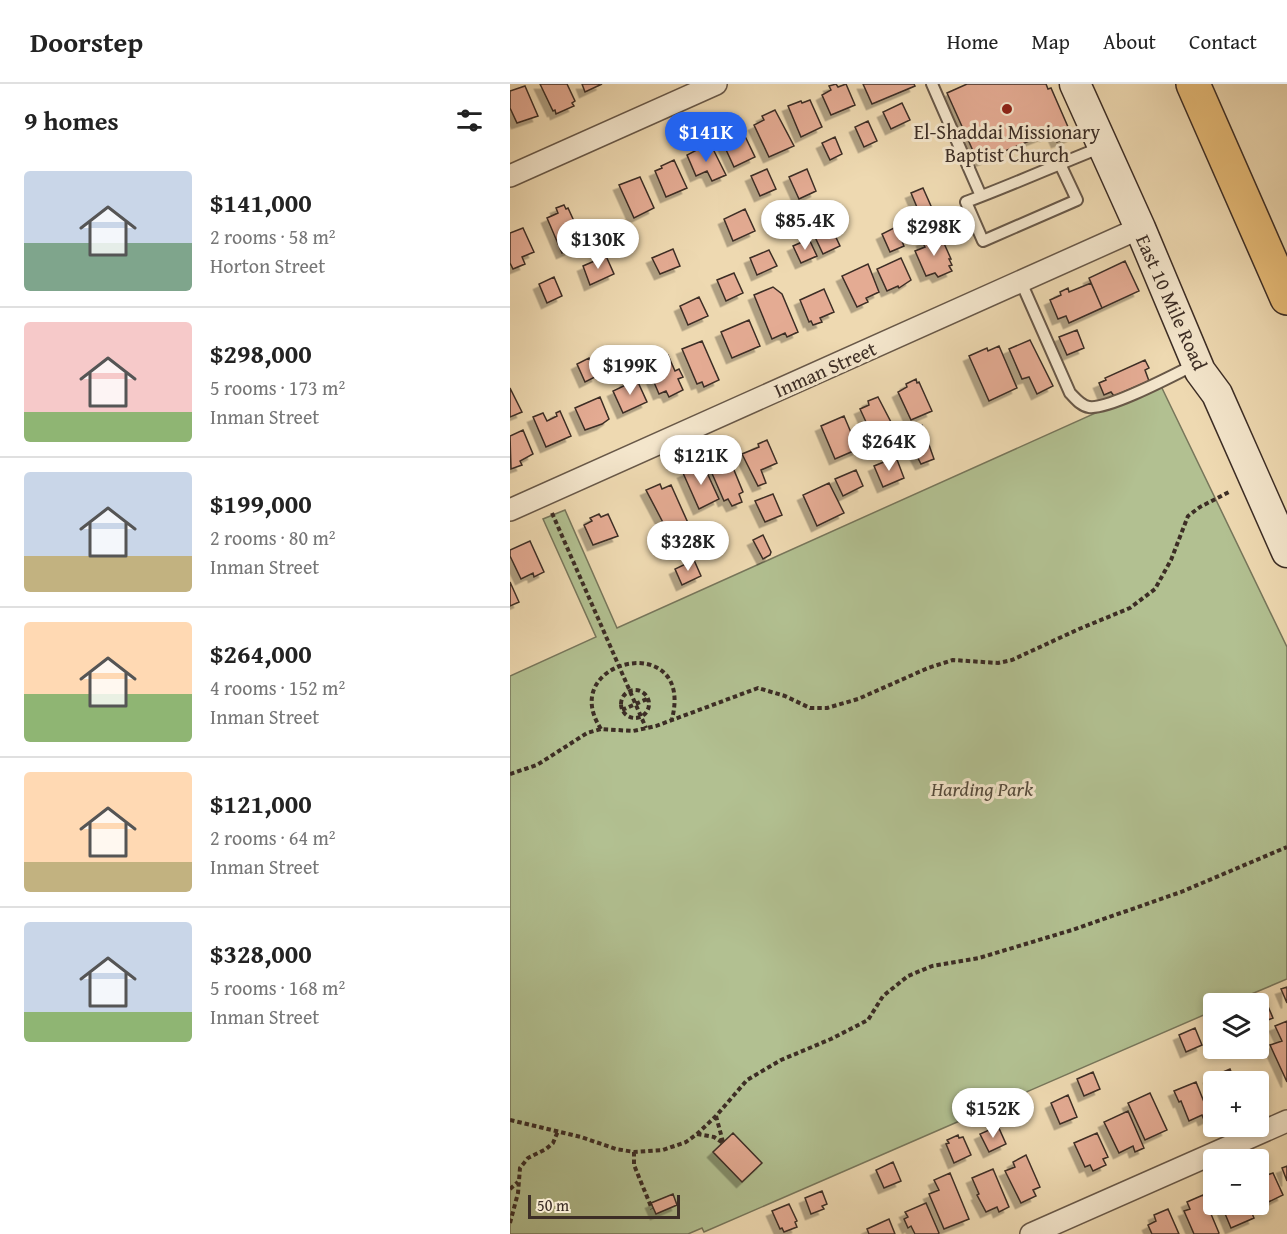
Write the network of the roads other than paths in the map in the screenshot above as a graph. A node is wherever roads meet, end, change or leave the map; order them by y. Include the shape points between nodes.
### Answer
1 (716, 84) edge
2 (932, 84) edge
3 (1075, 84) edge
4 (1193, 84) edge
5 (1103, 147) junction
6 (1060, 164) junction
7 (510, 176) edge
8 (981, 196) junction
9 (1140, 228) junction
10 (1021, 282) junction
11 (1287, 298) edge
12 (1197, 364) junction
13 (510, 510) edge
14 (1287, 552) edge
15 (1287, 1121) edge
16 (1031, 1234) edge

1 - 7 street
2 - 8 lane
3 - 5 main road, East 10 Mile Road
4 - 11 highway
5 - 6 lane
5 - 9 main road, East 10 Mile Road
6 - 8 lane
6 - 8 lane via 1077,200 983,241 966,201
9 - 10 street, Inman Street
9 - 12 main road, East 10 Mile Road
10 - 12 lane via 1070,393 1089,408 1106,405
10 - 13 street, Inman Street
12 - 14 main road, East 10 Mile Road via 1217,394
15 - 16 street

